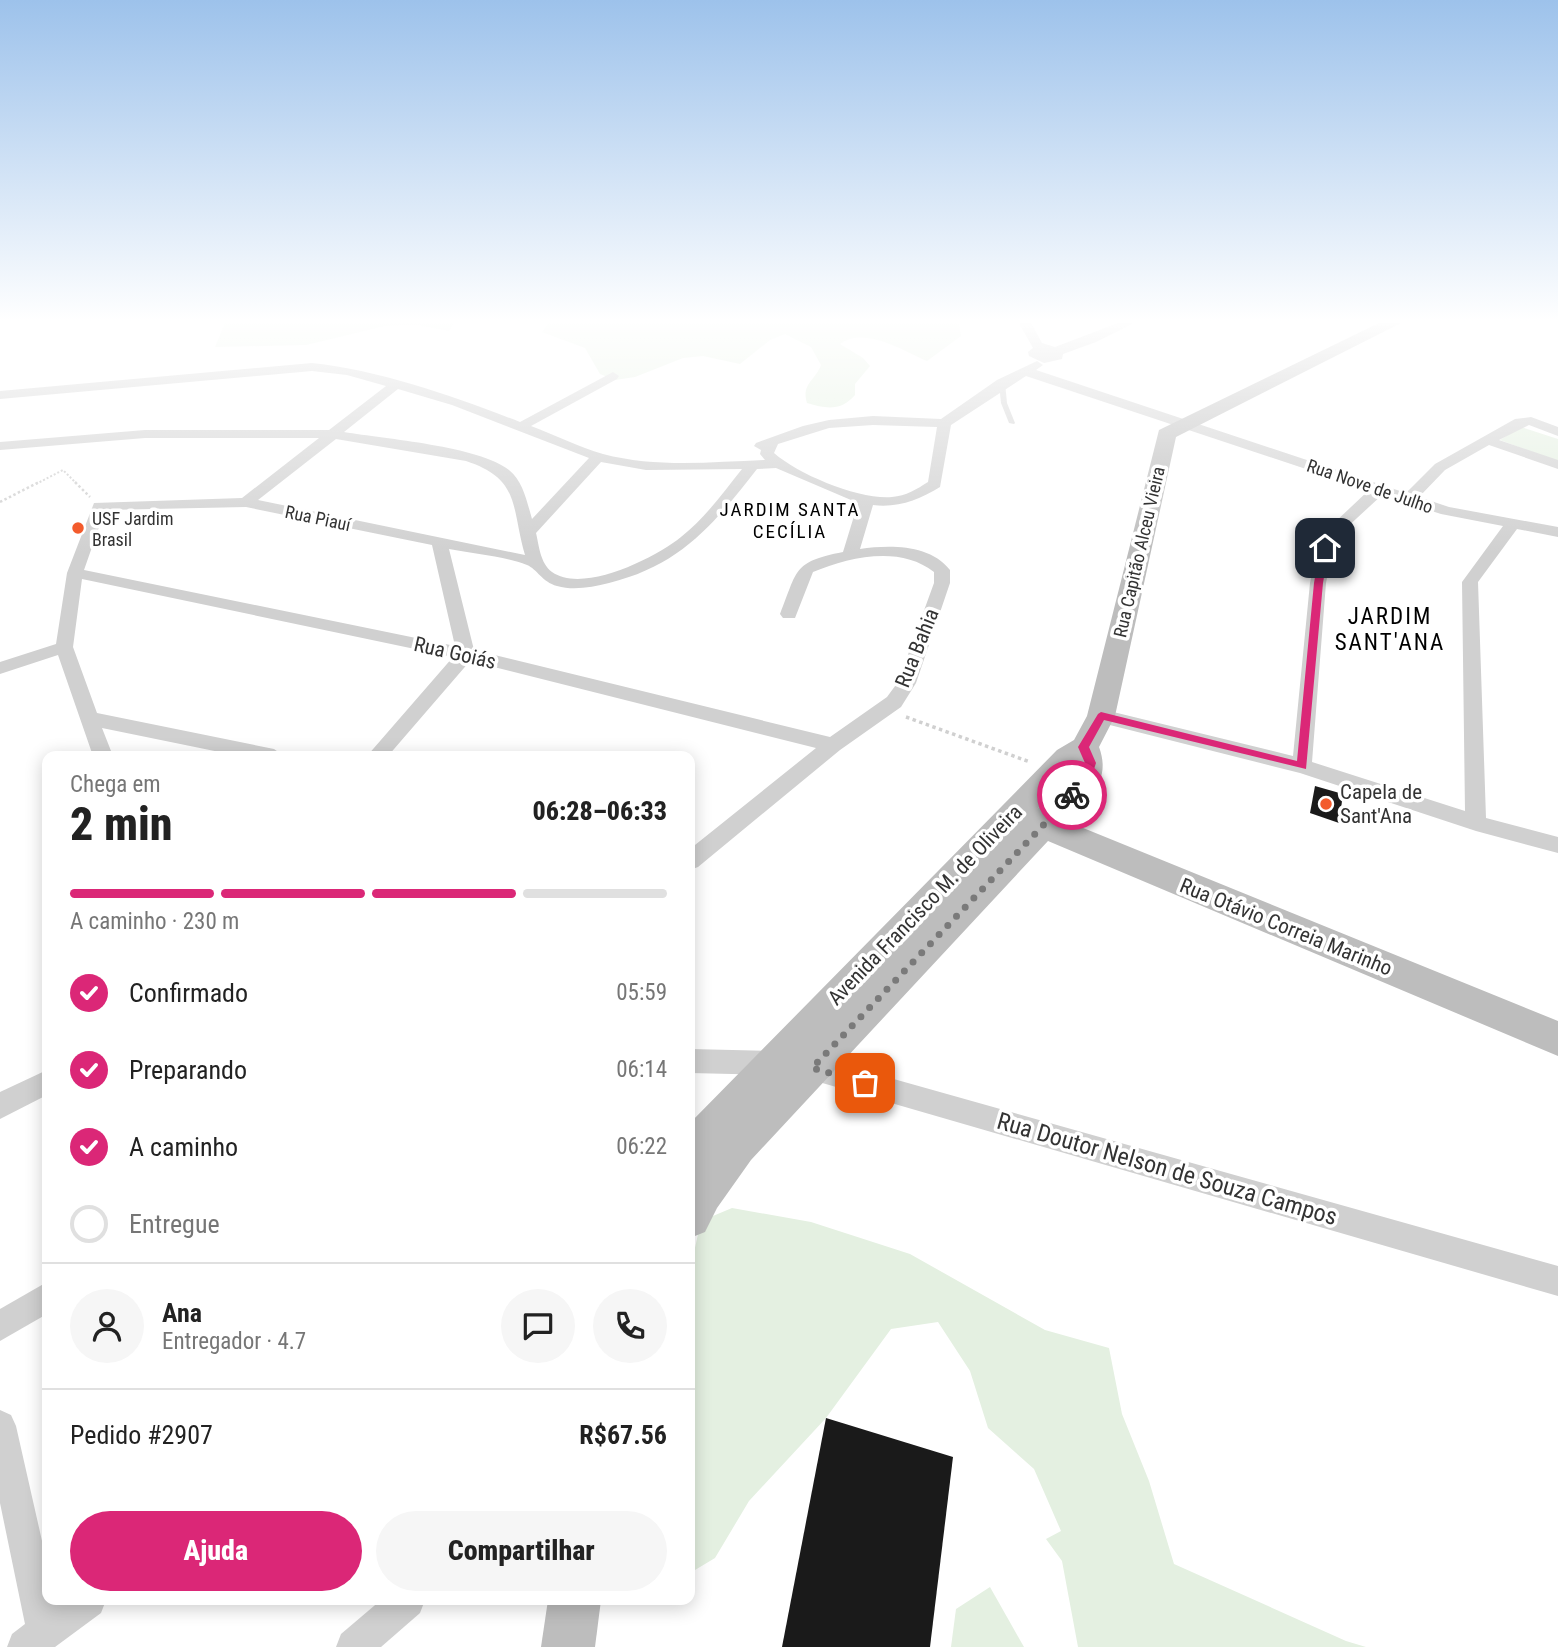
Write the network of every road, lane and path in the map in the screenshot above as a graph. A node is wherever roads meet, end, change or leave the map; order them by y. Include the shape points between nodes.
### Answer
1 (376, 400) edge
2 (449, 400) edge
3 (569, 400) edge
4 (978, 400) edge
5 (1004, 400) edge
6 (1134, 400) edge
7 (1235, 400) edge
8 (944, 423) junction
9 (1012, 423) dead end
10 (1186, 424) junction
11 (520, 427) junction
12 (1558, 432) edge
13 (333, 434) junction
14 (1487, 440) junction
15 (772, 441) junction
16 (0, 446) edge
17 (598, 457) junction
18 (715, 464) junction
19 (778, 464) junction
20 (752, 466) junction
21 (1558, 466) edge
22 (1379, 489) junction
23 (1408, 499) junction
24 (0, 502) edge
25 (246, 502) junction
26 (866, 502) junction
27 (99, 506) junction
28 (1513, 523) junction
29 (527, 531) junction
30 (1558, 532) edge
31 (440, 544) junction
32 (849, 557) junction
33 (535, 562) junction
34 (75, 573) junction
35 (789, 614) dead end
36 (64, 647) junction
37 (466, 654) junction
38 (0, 668) edge
39 (884, 709) junction
40 (1101, 716) junction
41 (89, 718) junction
42 (834, 745) junction
43 (1084, 747) junction
44 (101, 751) edge
45 (250, 751) edge
46 (381, 751) edge
47 (1302, 766) junction
48 (1056, 772) junction
49 (1029, 820) junction
50 (1476, 823) junction
51 (1558, 845) edge
52 (695, 857) edge
53 (1558, 1039) edge
54 (695, 1061) edge
55 (793, 1065) junction
56 (42, 1084) edge
57 (0, 1105) edge
58 (703, 1151) edge
59 (695, 1207) edge
60 (1558, 1281) edge
61 (42, 1300) edge
62 (0, 1326) edge
63 (0, 1426) edge
64 (81, 1605) edge
65 (401, 1605) edge
66 (574, 1605) edge
67 (35, 1639) edge
68 (354, 1647) edge
69 (568, 1647) edge

1 - 13 street
2 - 11 street
3 - 11 street
4 - 8 street
5 - 9 lane
6 - 10 street, Rua Nove de Julho
7 - 10 street, Rua Capitão Alceu Vieira
8 - 15 street via 846,421 801,428
8 - 26 street via 935,484 920,496 901,502
10 - 22 street, Rua Nove de Julho
10 - 40 street, Rua Capitão Alceu Vieira via 1166,435
11 - 17 street
12 - 14 street via 1524,421
13 - 16 street via 145,434
13 - 25 street
13 - 29 street via 490,464 506,474 516,490
14 - 21 street
14 - 23 street via 1440,467
15 - 18 street
15 - 19 street via 767,454
17 - 18 street via 646,466
17 - 29 street
18 - 20 street
19 - 20 street
19 - 26 street
20 - 33 street via 701,528 654,560 589,584 547,576
22 - 23 street, Rua Nove de Julho
22 - 47 street via 1338,527 1325,548
23 - 28 street, Rua Nove de Julho
24 - 27 path via 63,470
25 - 27 street, Rua Piauí
25 - 31 street, Rua Piauí
26 - 32 street
27 - 34 street
28 - 30 street, Rua Nove de Julho
28 - 50 street via 1470,582
29 - 33 street
31 - 33 street, Rua Piauí
31 - 37 street
32 - 35 street, Rua Bahia via 806,569
32 - 39 street, Rua Bahia via 903,551 927,557 942,570 942,583 907,683
34 - 36 street
34 - 37 street, Rua Goiás
36 - 38 street
36 - 41 street
37 - 42 street, Rua Goiás
37 - 46 street
39 - 42 street, Rua Bahia
39 - 48 path
40 - 43 street, Rua Capitão Alceu Vieira
40 - 47 street
41 - 44 street
41 - 45 street
42 - 52 street, Rua Bahia
43 - 48 street, Avenida Francisco M. de Oliveira
43 - 49 street, Avenida Francisco M. de Oliveira via 1090,763 1085,781
47 - 50 street
48 - 49 street, Avenida Francisco M. de Oliveira
49 - 53 street, Rua Otávio Correia Marinho
49 - 55 street, Avenida Francisco M. de Oliveira
50 - 51 street
54 - 55 street, Rua Doutor Nelson de Souza Campos
55 - 58 street, Avenida Francisco M. de Oliveira via 737,1146
55 - 60 street, Rua Doutor Nelson de Souza Campos
56 - 57 street
58 - 59 street, Avenida Francisco M. de Oliveira via 702,1194
61 - 62 street
63 - 67 street
64 - 67 street
65 - 68 street
66 - 69 street

